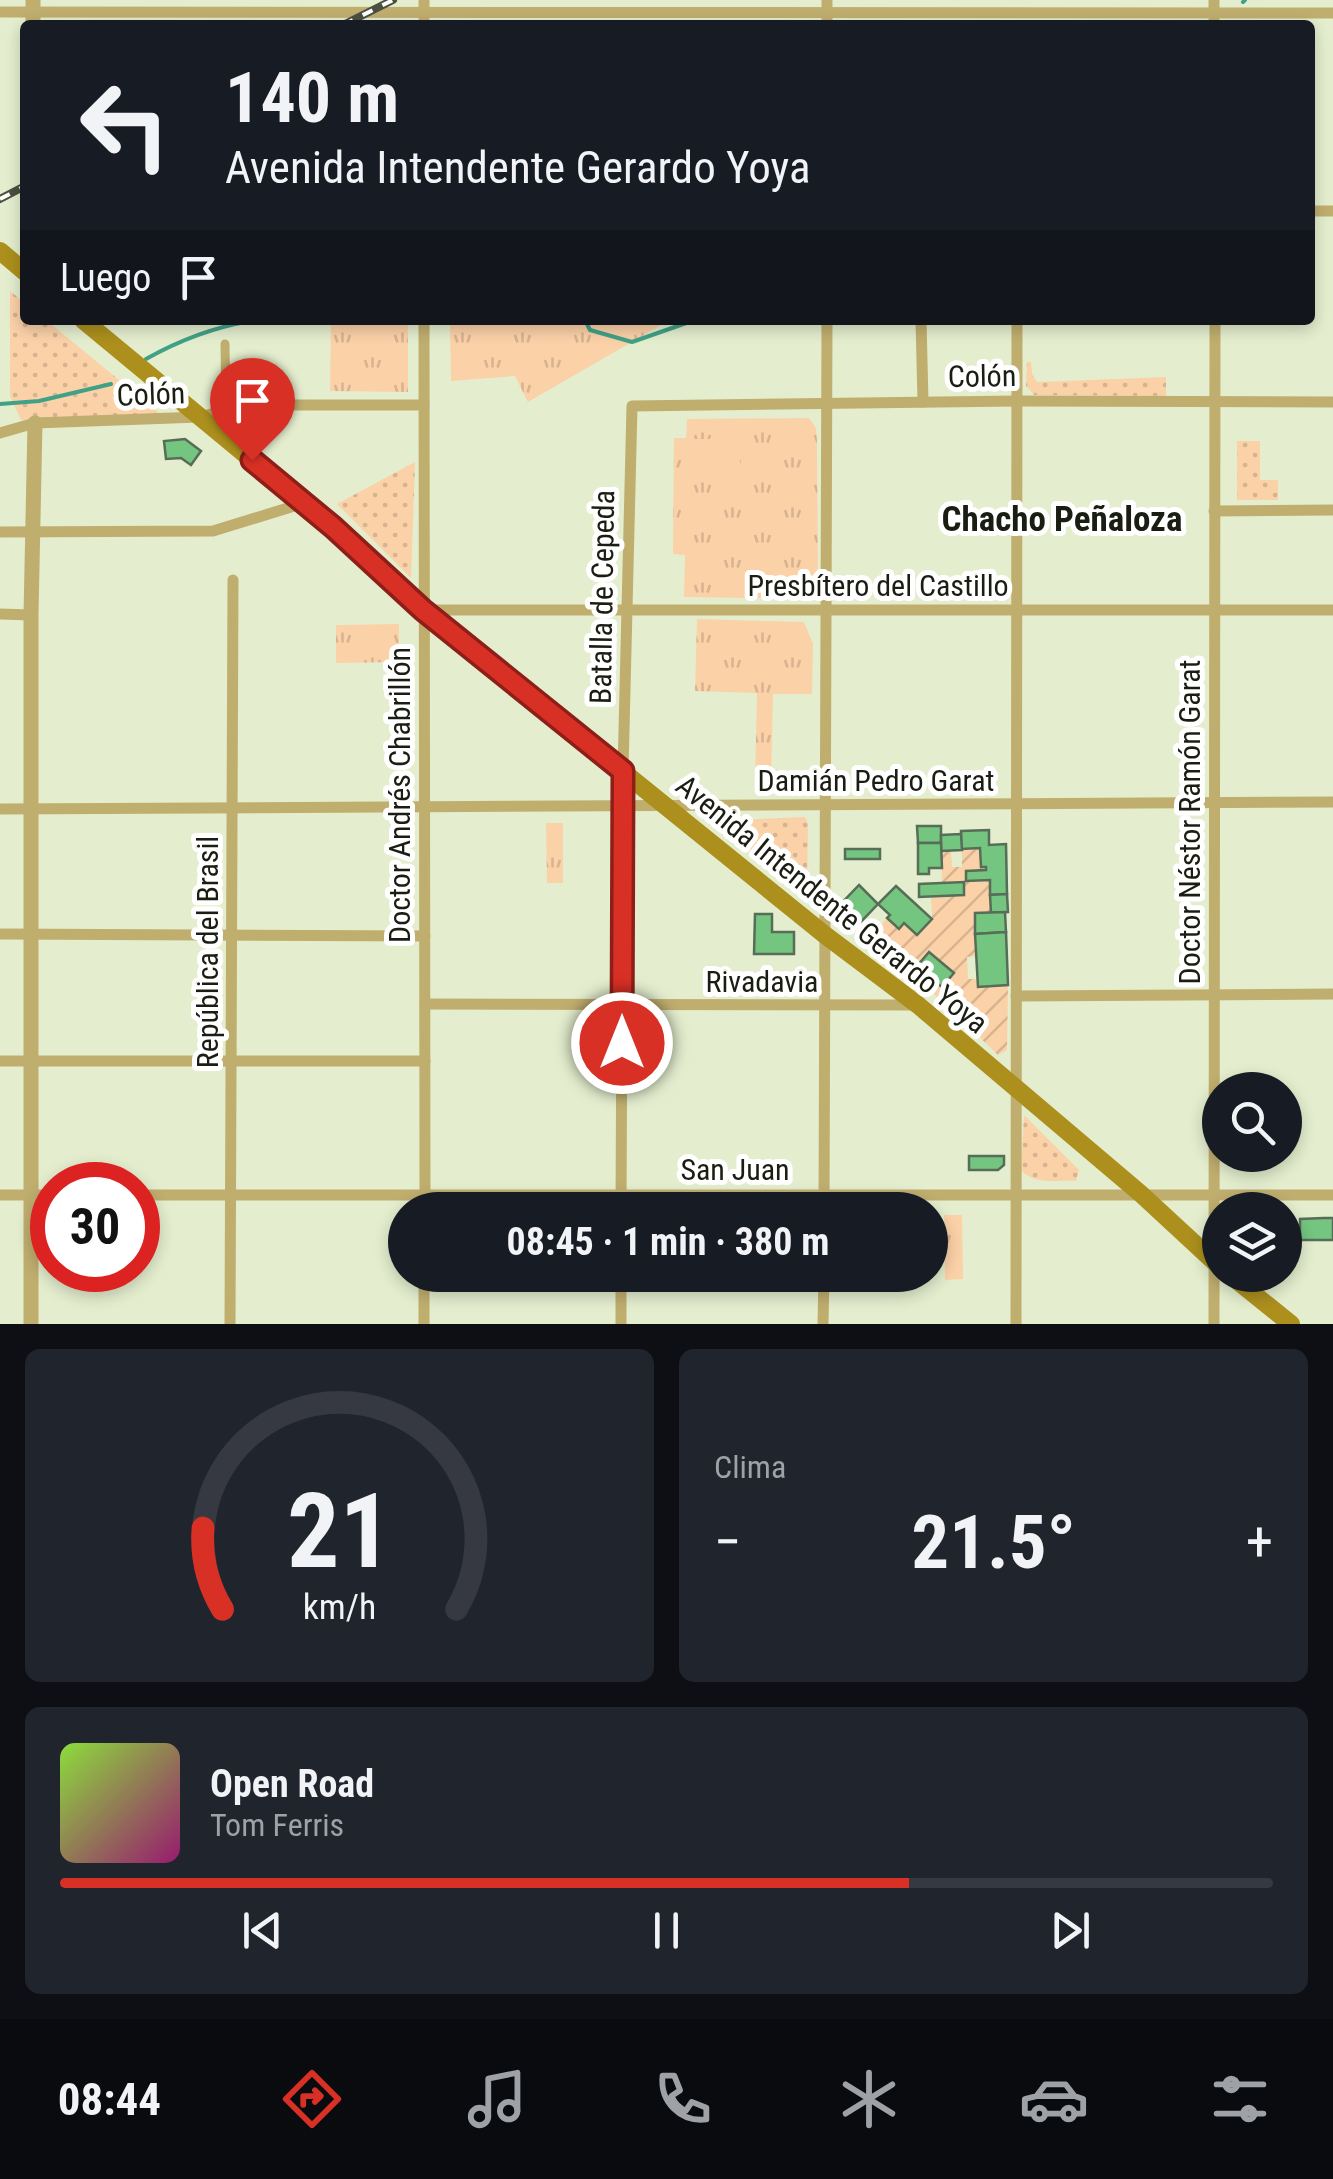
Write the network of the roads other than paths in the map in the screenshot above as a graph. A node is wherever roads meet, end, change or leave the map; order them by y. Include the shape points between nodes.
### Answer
1 (360, 0) edge
2 (227, 6) edge
3 (617, 6) edge
4 (1016, 6) edge
5 (0, 12) edge
6 (33, 12) edge
7 (339, 12) junction
8 (424, 12) edge
9 (827, 12) edge
10 (1214, 13) edge
11 (1333, 13) edge
12 (632, 19) edge
13 (944, 19) edge
14 (0, 251) edge
15 (20, 268) edge
16 (89, 325) edge
17 (424, 325) edge
18 (827, 325) edge
19 (921, 325) edge
20 (1018, 325) edge
21 (1215, 325) edge
22 (225, 344) dead end
23 (1017, 400) junction
24 (924, 402) junction
25 (1215, 402) junction
26 (1333, 402) edge
27 (827, 403) junction
28 (424, 405) junction
29 (632, 406) joint
30 (226, 410) junction
31 (200, 417) junction
32 (34, 423) junction
33 (0, 432) edge
34 (304, 503) junction
35 (1333, 510) edge
36 (1214, 511) junction
37 (0, 532) edge
38 (33, 533) junction
39 (233, 580) dead end
40 (423, 610) junction
41 (626, 610) junction
42 (826, 610) junction
43 (1017, 610) junction
44 (1213, 610) junction
45 (1333, 610) edge
46 (0, 614) edge
47 (31, 615) junction
48 (623, 771) junction
49 (1333, 802) edge
50 (1214, 803) junction
51 (1017, 804) junction
52 (825, 805) junction
53 (622, 806) junction
54 (666, 806) junction
55 (424, 807) junction
56 (232, 808) junction
57 (0, 809) edge
58 (33, 809) junction
59 (0, 934) edge
60 (32, 934) junction
61 (232, 934) junction
62 (825, 935) junction
63 (425, 936) junction
64 (1214, 994) junction
65 (1333, 994) edge
66 (1016, 996) junction
67 (425, 1004) junction
68 (622, 1005) junction
69 (918, 1005) junction
70 (824, 1007) junction
71 (0, 1061) edge
72 (32, 1061) junction
73 (231, 1061) junction
74 (425, 1061) junction
75 (1016, 1088) junction
76 (32, 1162) edge
77 (425, 1192) edge
78 (621, 1192) edge
79 (824, 1192) edge
80 (1214, 1192) edge
81 (388, 1194) edge
82 (948, 1194) edge
83 (1016, 1194) junction
84 (1141, 1194) junction
85 (1202, 1194) edge
86 (0, 1195) edge
87 (30, 1195) edge
88 (160, 1195) edge
89 (232, 1195) junction
90 (1302, 1195) edge
91 (1333, 1196) edge
92 (1202, 1250) edge
93 (32, 1292) edge
94 (424, 1292) edge
95 (621, 1292) edge
96 (824, 1292) edge
97 (1216, 1292) edge
98 (1251, 1292) edge
99 (32, 1324) edge
100 (230, 1324) edge
101 (424, 1324) edge
102 (620, 1324) edge
103 (823, 1324) edge
104 (1016, 1324) edge
105 (1214, 1324) edge
106 (1291, 1324) edge

1 - 7 street
2 - 6 street
2 - 7 street
3 - 8 street
3 - 12 street
4 - 10 street
4 - 13 street
5 - 6 street
7 - 8 street
9 - 12 street
9 - 13 street
10 - 11 street
14 - 15 main road
16 - 31 main road, Avenida Intendente Gerardo Yoya
17 - 28 street, Doctor Andrés Chabrillón
18 - 27 street
19 - 24 street
20 - 23 street
21 - 25 street, Doctor Néstor Ramón Garat
22 - 30 street
23 - 24 street, Colón
23 - 25 street, Colón
23 - 43 street
24 - 27 street, Colón
25 - 26 street, Colón
25 - 36 street, Doctor Néstor Ramón Garat
27 - 29 street, Colón
27 - 42 street
28 - 30 street, Colón
28 - 40 street, Doctor Andrés Chabrillón
29 - 41 street, Batalla de Cepeda
30 - 31 street, Colón
31 - 32 street, Colón
31 - 34 main road, Avenida Intendente Gerardo Yoya
32 - 33 street, Colón
32 - 38 street
34 - 38 street via 213,532
34 - 40 main road, Avenida Intendente Gerardo Yoya
35 - 36 street
36 - 44 street, Doctor Néstor Ramón Garat
37 - 38 street
38 - 47 street
39 - 56 street, República del Brasil
40 - 41 street, Presbítero del Castillo
40 - 48 main road, Avenida Intendente Gerardo Yoya
40 - 55 street, Doctor Andrés Chabrillón
41 - 42 street, Presbítero del Castillo
41 - 48 street, Batalla de Cepeda
42 - 43 street, Presbítero del Castillo
42 - 52 street
43 - 44 street, Presbítero del Castillo
43 - 51 street
44 - 45 street, Presbítero del Castillo
44 - 50 street, Doctor Néstor Ramón Garat
46 - 47 street
47 - 58 street
48 - 53 street, Batalla de Cepeda
48 - 54 main road, Avenida Intendente Gerardo Yoya
49 - 50 street, Damián Pedro Garat
50 - 51 street, Damián Pedro Garat
50 - 64 street, Doctor Néstor Ramón Garat
51 - 52 street, Damián Pedro Garat
51 - 66 street
52 - 54 street, Damián Pedro Garat
52 - 62 street
53 - 54 street, Damián Pedro Garat
53 - 55 street, Damián Pedro Garat
53 - 68 street, Batalla de Cepeda
54 - 62 main road, Avenida Intendente Gerardo Yoya
55 - 56 street, Damián Pedro Garat
55 - 63 street, Doctor Andrés Chabrillón
56 - 58 street, Damián Pedro Garat
56 - 61 street, República del Brasil
57 - 58 street, Damián Pedro Garat
58 - 60 street
59 - 60 street
60 - 61 street
60 - 72 street
61 - 63 street
61 - 73 street, República del Brasil
62 - 69 main road, Avenida Intendente Gerardo Yoya
62 - 70 street
63 - 67 street, Doctor Andrés Chabrillón
64 - 65 street
64 - 66 street
64 - 80 street, Doctor Néstor Ramón Garat
66 - 75 street
67 - 68 street, Rivadavia
67 - 74 street, Doctor Andrés Chabrillón
68 - 70 street, Rivadavia
68 - 78 street, Batalla de Cepeda
69 - 70 street, Rivadavia
69 - 75 main road, Avenida Intendente Gerardo Yoya
70 - 79 street
71 - 72 street
72 - 73 street
72 - 76 street
73 - 74 street
73 - 89 street, República del Brasil
74 - 77 street, Doctor Andrés Chabrillón
75 - 83 street
75 - 84 main road, Avenida Intendente Gerardo Yoya
81 - 89 street, San Juan
82 - 83 street, San Juan
83 - 84 street, San Juan
83 - 104 street
84 - 85 street, San Juan
84 - 92 main road, Avenida Intendente Gerardo Yoya
86 - 87 street
88 - 89 street, San Juan
89 - 100 street, República del Brasil
90 - 91 street, San Juan
93 - 99 street
94 - 101 street
95 - 102 street
96 - 103 street
97 - 105 street, Doctor Néstor Ramón Garat
98 - 106 main road

